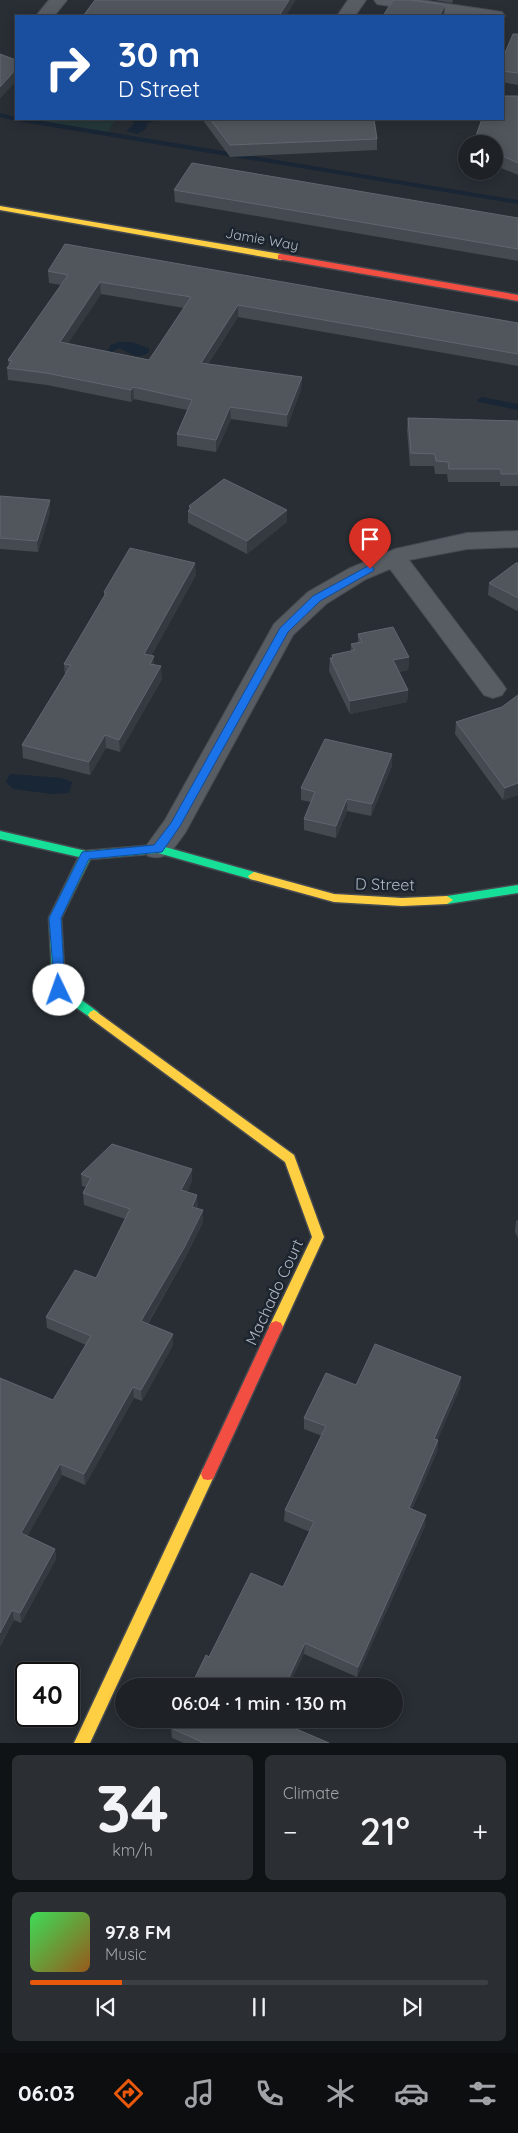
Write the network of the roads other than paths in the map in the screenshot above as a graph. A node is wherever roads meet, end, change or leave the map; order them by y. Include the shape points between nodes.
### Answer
1 (58, 0) edge
2 (357, 0) edge
3 (383, 0) edge
4 (506, 0) edge
5 (46, 15) edge
6 (347, 15) edge
7 (488, 15) edge
8 (502, 15) edge
9 (0, 208) edge
10 (518, 298) edge
11 (518, 539) edge
12 (395, 558) junction
13 (493, 689) dead end
14 (0, 835) edge
15 (158, 849) junction
16 (86, 855) junction
17 (518, 889) edge
18 (82, 1743) edge

1 - 5 street
2 - 6 street
3 - 7 street
4 - 8 street
9 - 10 street, Jamie Way
11 - 12 street via 467,541
12 - 13 street
12 - 15 street via 357,574 317,598 284,630 175,826
14 - 16 street
15 - 16 street
15 - 17 street, D Street via 334,898 402,902 459,899
16 - 18 street, Machado Court via 55,918 59,990 290,1159 318,1237

